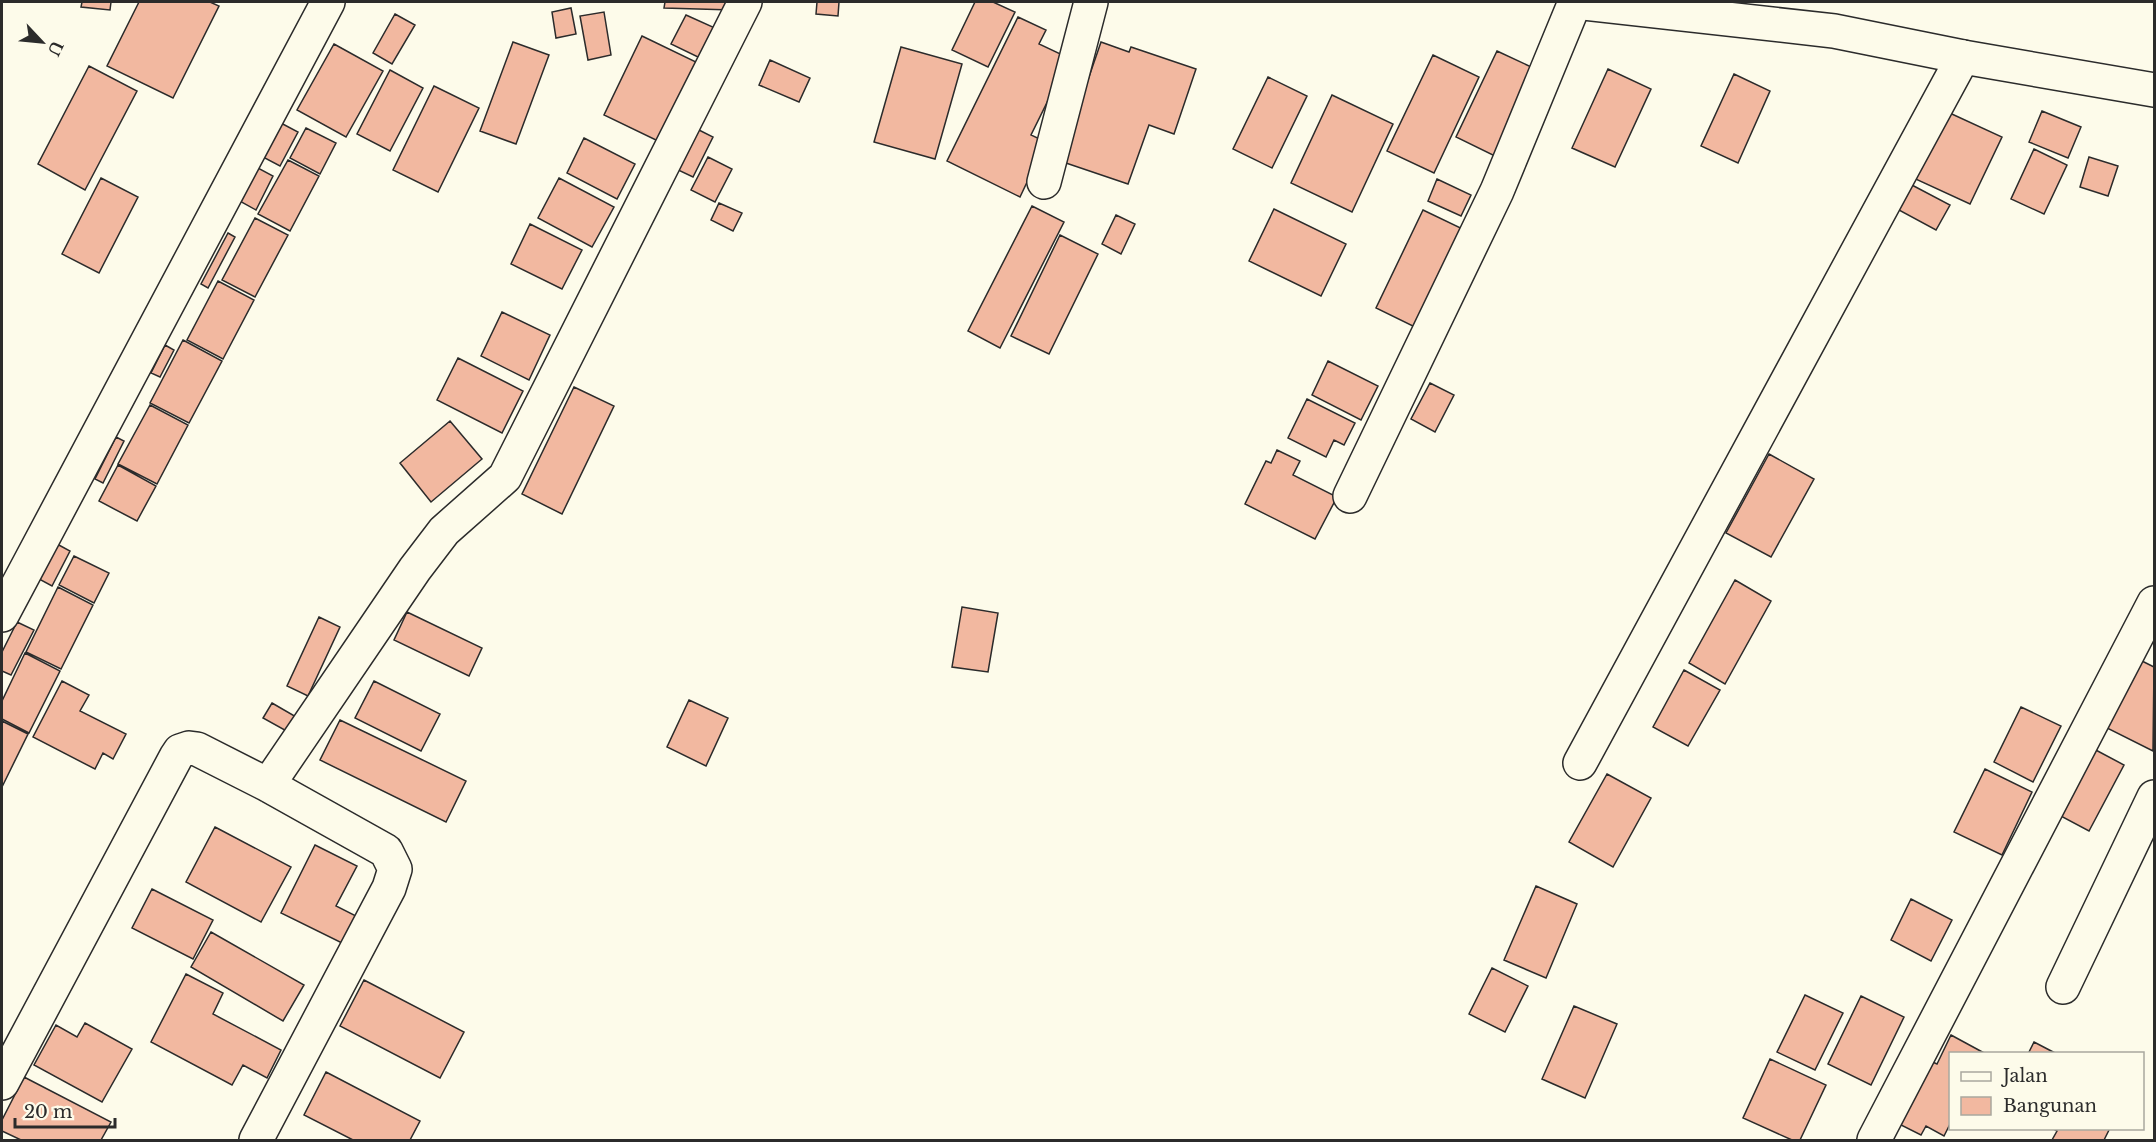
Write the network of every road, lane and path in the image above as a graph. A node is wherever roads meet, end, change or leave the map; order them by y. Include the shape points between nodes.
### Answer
1 (328, 2) edge
2 (745, 2) edge
3 (1091, 2) edge
4 (1575, 2) edge
5 (1963, 57) junction
6 (2154, 90) edge
7 (1044, 182) dead end
8 (1350, 496) dead end
9 (2154, 603) edge
10 (2, 615) edge
11 (1580, 763) dead end
12 (267, 785) junction
13 (2154, 797) edge
14 (2063, 987) dead end
15 (2, 1083) edge
16 (256, 1140) edge
17 (1874, 1140) edge

1 - 10 street
2 - 12 street via 505,477 444,531
3 - 7 street
4 - 5 street via 1834,31
4 - 8 street via 1497,191
5 - 6 street
5 - 11 street
9 - 17 street
12 - 15 street via 198,749 180,751
12 - 16 street via 386,851 395,869 389,888
13 - 14 street

